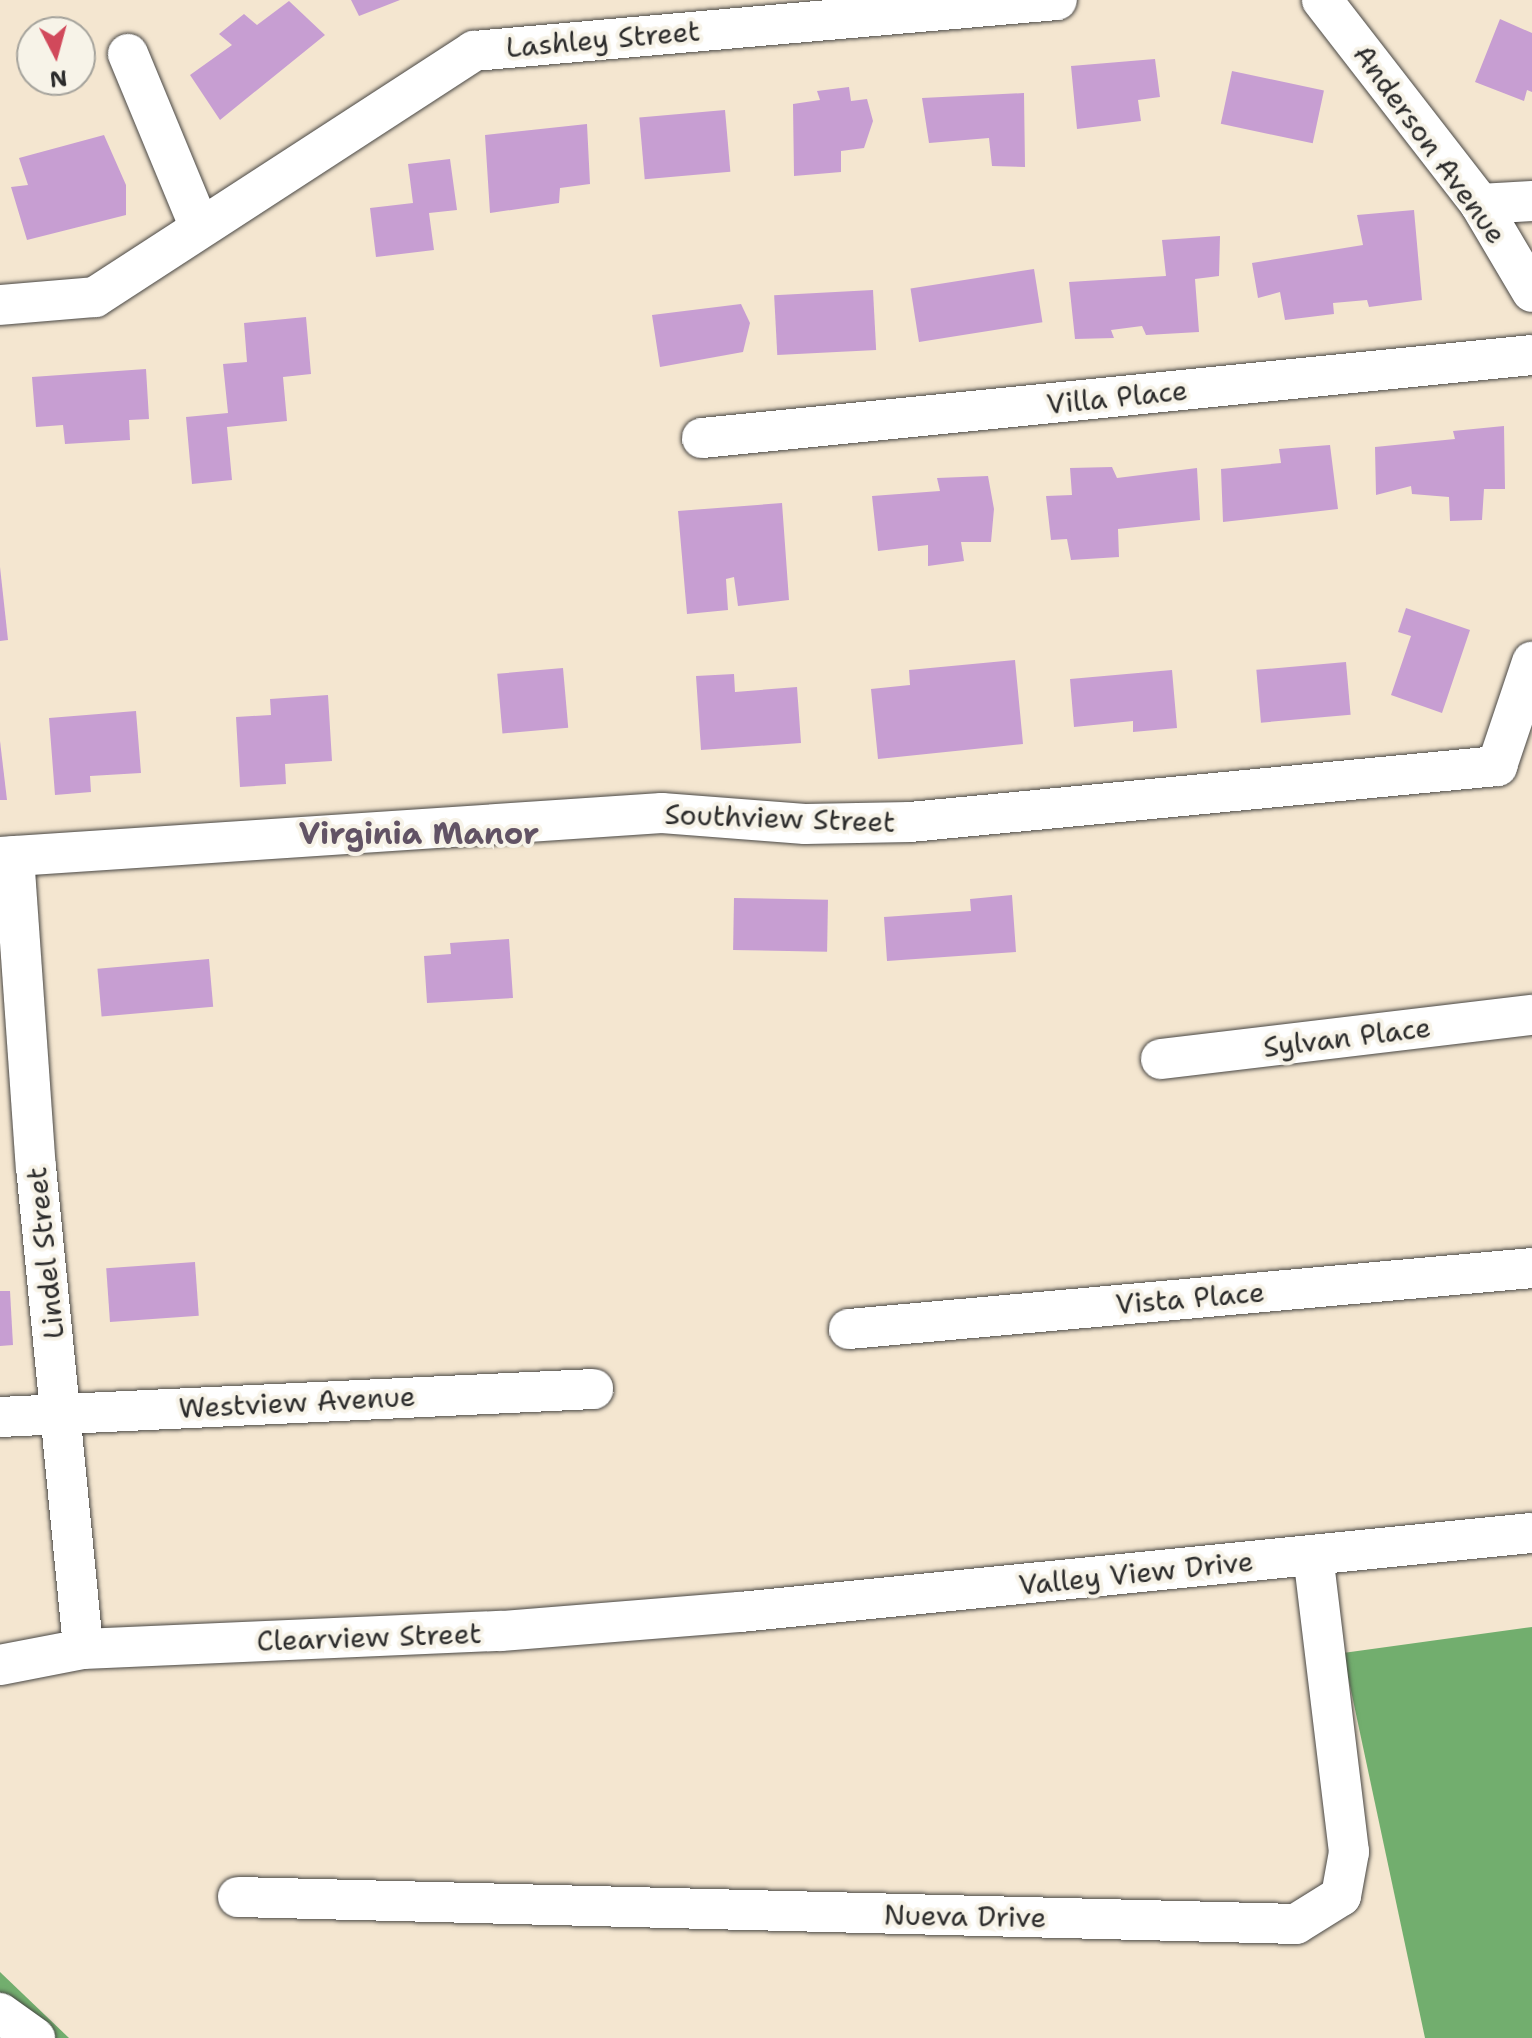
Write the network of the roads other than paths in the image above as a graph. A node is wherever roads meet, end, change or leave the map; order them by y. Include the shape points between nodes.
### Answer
1 (1057, 0) edge
2 (1322, 0) edge
3 (128, 54) dead end
4 (1532, 201) edge
5 (1480, 204) junction
6 (199, 225) junction
7 (1532, 292) edge
8 (0, 305) edge
9 (1532, 355) edge
10 (702, 438) dead end
11 (1532, 662) edge
12 (1514, 764) edge
13 (7, 856) edge
14 (1532, 1015) edge
15 (1161, 1059) dead end
16 (1532, 1268) edge
17 (849, 1329) dead end
18 (593, 1389) dead end
19 (63, 1413) junction
20 (0, 1417) edge
21 (1532, 1533) edge
22 (1313, 1556) junction
23 (740, 1612) joint
24 (83, 1649) junction
25 (0, 1665) edge
26 (238, 1897) dead end
27 (0, 2013) edge
28 (35, 2038) edge

1 - 6 street, Lashley Street via 474,51
2 - 5 street, Anderson Avenue
3 - 6 street
4 - 5 street
5 - 7 street, Anderson Avenue
6 - 8 street, Lashley Street via 95,297
9 - 10 street, Villa Place
11 - 12 street, Southview Street
12 - 13 street, Southview Street via 910,822 805,824 662,813
13 - 19 street, Lindel Street
14 - 15 street, Sylvan Place
16 - 17 street, Vista Place
18 - 19 street, Westview Avenue
19 - 20 street, Westview Avenue
19 - 24 street, Lindel Street
21 - 22 street, Valley View Drive
22 - 23 street, Valley View Drive
22 - 26 street, Nueva Drive via 1349,1852 1341,1896 1296,1924
23 - 24 street, Clearview Street via 502,1631
24 - 25 street, Clearview Street
27 - 28 street

